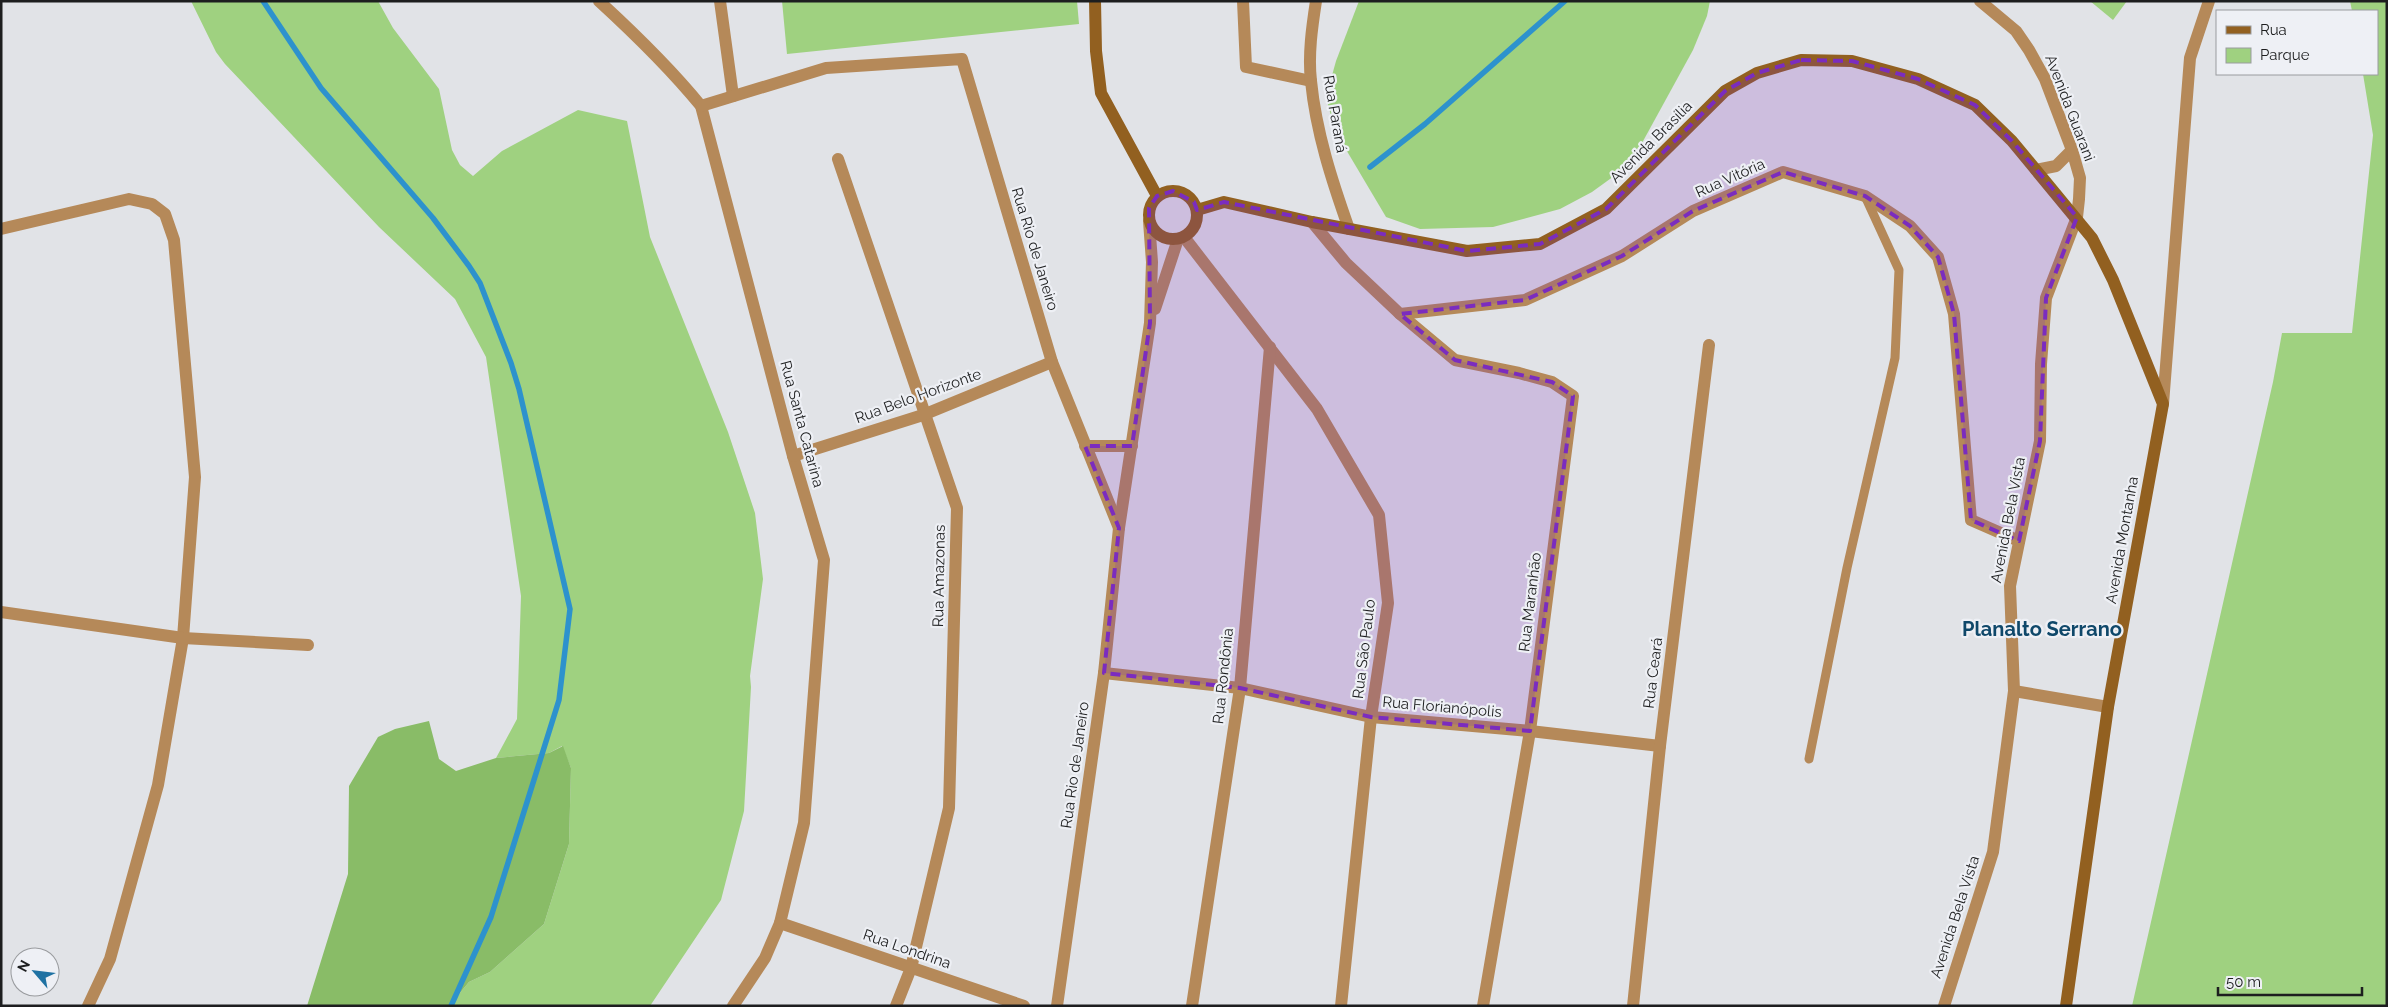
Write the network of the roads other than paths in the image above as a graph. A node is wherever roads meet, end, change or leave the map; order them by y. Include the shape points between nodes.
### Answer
1 (599, 1) edge
2 (720, 1) edge
3 (1095, 1) edge
4 (1244, 1) edge
5 (1316, 1) edge
6 (1980, 1) edge
7 (2209, 1) edge
8 (1311, 80) junction
9 (733, 96) junction
10 (701, 106) junction
11 (2072, 150) junction
12 (838, 159) dead end
13 (2036, 170) junction
14 (1157, 196) junction
15 (1865, 196) junction
16 (1197, 210) junction
17 (2077, 217) junction
18 (1149, 221) junction
19 (1312, 222) junction
20 (1, 229) edge
21 (1349, 229) junction
22 (1181, 238) junction
23 (1400, 314) junction
24 (1150, 323) junction
25 (1709, 345) dead end
26 (1270, 347) junction
27 (1052, 362) junction
28 (2163, 404) junction
29 (923, 415) junction
30 (1086, 446) junction
31 (1132, 446) junction
32 (793, 456) junction
33 (1119, 528) junction
34 (2019, 541) junction
35 (1, 612) edge
36 (183, 638) junction
37 (308, 645) dead end
38 (1104, 673) junction
39 (1240, 688) junction
40 (2014, 691) junction
41 (2108, 707) junction
42 (1371, 717) junction
43 (1530, 731) junction
44 (1660, 746) junction
45 (1809, 759) dead end
46 (780, 922) junction
47 (912, 968) junction
48 (88, 1006) edge
49 (733, 1006) edge
50 (896, 1006) edge
51 (1024, 1006) edge
52 (1057, 1006) edge
53 (1192, 1006) edge
54 (1341, 1006) edge
55 (1483, 1006) edge
56 (1633, 1006) edge
57 (1944, 1006) edge
58 (2066, 1006) edge

1 - 10 street via 678,77
2 - 9 street
3 - 14 street via 1101,93
4 - 8 street via 1246,67
5 - 8 street, Rua Paraná via 1311,32
6 - 11 street, Avenida Guarani via 2016,32 2029,50 2045,79
7 - 28 street via 2190,58
8 - 21 street, Rua Paraná via 1321,144
9 - 10 street
9 - 27 street, Rua Rio de Janeiro via 826,68 962,59
10 - 32 street, Rua Santa Catarina
11 - 13 street via 2056,166
11 - 17 street, Avenida Guarani via 2080,178
12 - 29 street, Rua Amazonas
13 - 17 street, Avenida Brasília
13 - 21 street, Avenida Brasília via 2012,141 1974,105 1918,79 1852,61 1800,60 1757,73 1725,91 1606,210 1540,244 1467,251
14 - 16 street via 1164,192 1181,192 1194,202
14 - 18 street via 1150,208
15 - 23 street, Rua Vitória via 1783,172 1693,211 1622,256 1525,300
15 - 34 street, Rua Vitória via 1910,226 1938,257 1954,314 1970,520
15 - 45 lane via 1899,270 1896,358 1847,568
16 - 19 street, Avenida Brasília via 1224,202
16 - 22 street via 1194,226
17 - 28 street via 2092,238 2113,280
17 - 34 street, Avenida Bela Vista via 2046,298 2040,441
18 - 22 street via 1160,236
18 - 24 street, Rua Rio de Janeiro via 1152,262
19 - 21 street, Avenida Brasília
19 - 23 street via 1346,263
20 - 36 street via 129,199 152,204 165,214 174,240 195,477
22 - 24 street, Rua Rio de Janeiro
22 - 26 street, Rua São Paulo
23 - 43 street, Rua Maranhão via 1455,360 1552,382 1573,396
24 - 31 street, Rua Rio de Janeiro
25 - 44 street, Rua Ceará
26 - 39 street, Rua Rondônia
26 - 42 street, Rua São Paulo via 1317,409 1378,515 1388,603
27 - 29 street, Rua Belo Horizonte
27 - 30 street, Rua Rio de Janeiro
28 - 41 street, Avenida Montanha
29 - 32 street, Rua Belo Horizonte
29 - 47 street, Rua Amazonas via 957,508 950,808
30 - 31 street
30 - 33 street, Rua Rio de Janeiro
31 - 33 street, Rua Rio de Janeiro
32 - 46 street, Rua Santa Catarina via 824,560 804,823
33 - 38 street, Rua Rio de Janeiro
34 - 40 street, Avenida Bela Vista via 2010,586
35 - 36 street
36 - 37 street
36 - 48 street via 158,785 110,959
38 - 39 street, Rua Florianópolis
38 - 52 street, Rua Rio de Janeiro
39 - 42 street, Rua Florianópolis
39 - 53 street, Rua Rondônia
40 - 41 street
40 - 57 street, Avenida Bela Vista via 1993,852
41 - 58 street, Avenida Montanha
42 - 43 street, Rua Florianópolis
42 - 54 street, Rua São Paulo
43 - 44 street, Rua Florianópolis
43 - 55 street, Rua Maranhão
44 - 56 street, Rua Ceará
46 - 47 street, Rua Londrina
46 - 49 street, Rua Santa Catarina via 765,958
47 - 50 street, Rua Amazonas
47 - 51 street, Rua Londrina

